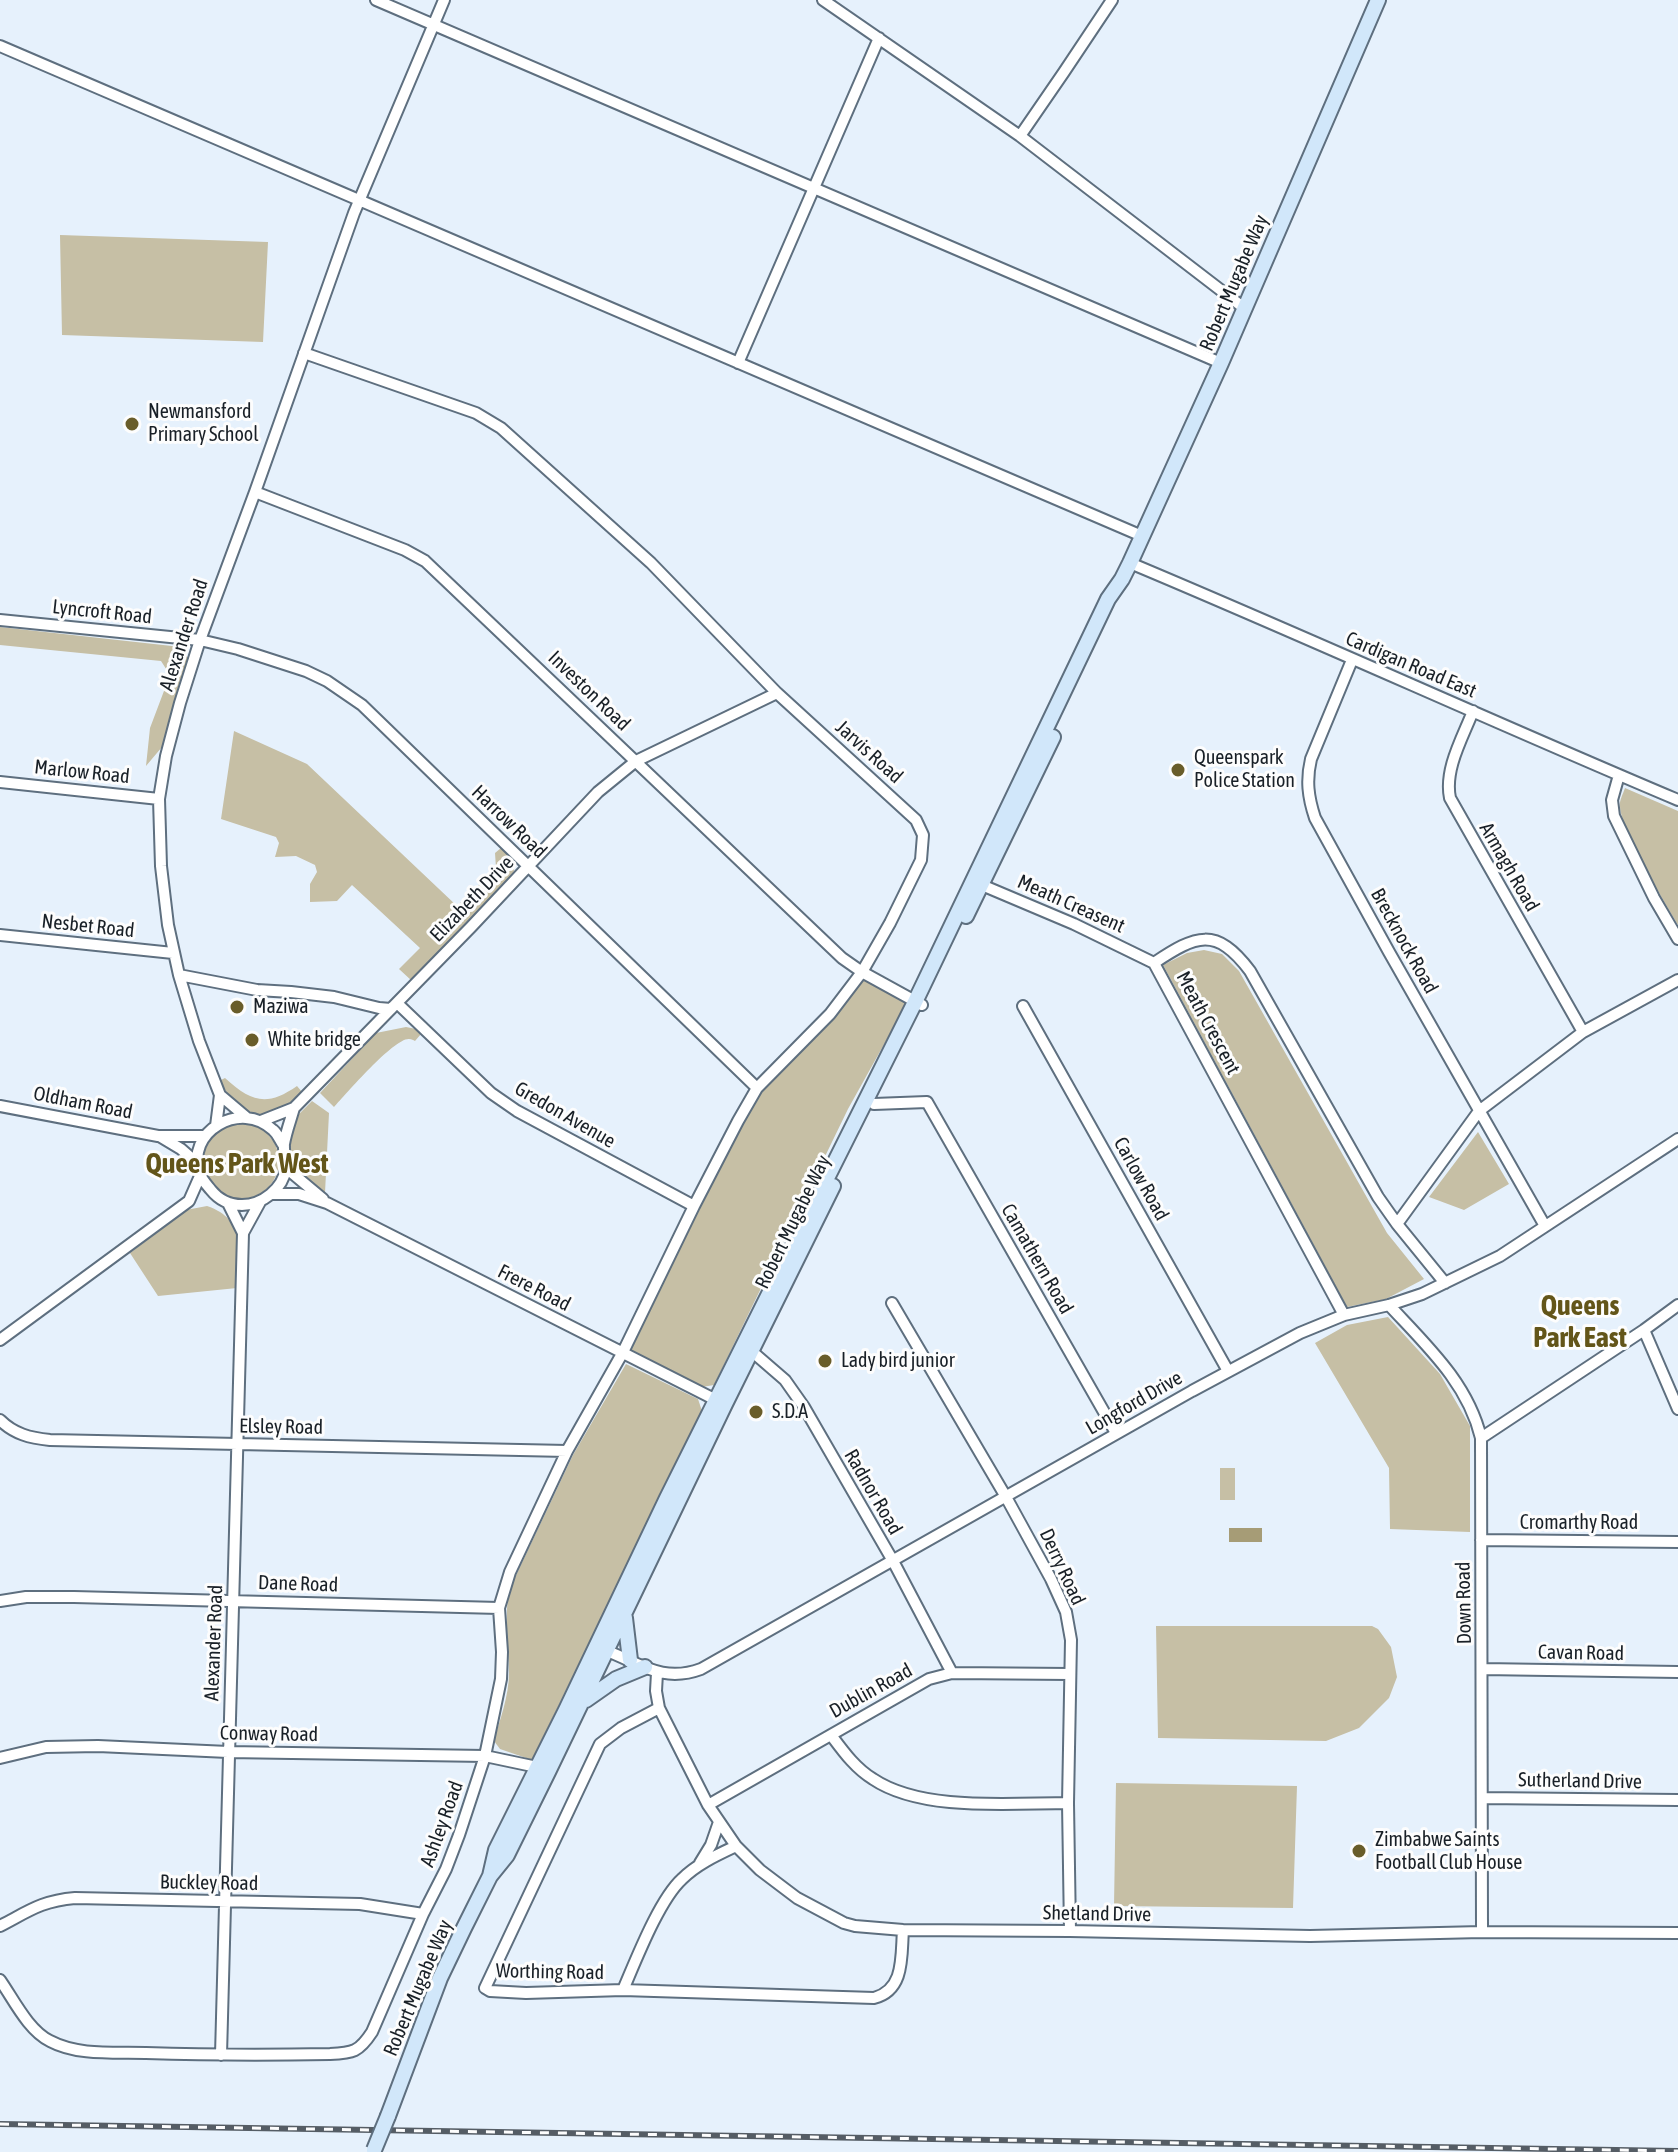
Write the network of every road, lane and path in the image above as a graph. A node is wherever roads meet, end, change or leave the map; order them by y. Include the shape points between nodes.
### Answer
1 (376, 0) edge
2 (444, 0) edge
3 (823, 0) edge
4 (1112, 0) edge
5 (1378, 0) edge
6 (433, 25) junction
7 (879, 38) junction
8 (0, 46) edge
9 (1020, 136) junction
10 (814, 189) junction
11 (359, 199) junction
12 (1244, 308) junction
13 (304, 353) junction
14 (738, 363) junction
15 (1221, 363) junction
16 (255, 492) junction
17 (1142, 536) junction
18 (1130, 563) junction
19 (0, 620) edge
20 (200, 640) junction
21 (1352, 660) junction
22 (777, 693) junction
23 (1473, 711) junction
24 (636, 761) junction
25 (1619, 775) junction
26 (0, 782) edge
27 (159, 799) junction
28 (1678, 800) edge
29 (529, 866) junction
30 (976, 883) junction
31 (0, 935) edge
32 (1678, 939) edge
33 (173, 953) junction
34 (1154, 963) junction
35 (862, 972) junction
36 (179, 975) junction
37 (1678, 980) edge
38 (918, 1004) junction
39 (394, 1006) junction
40 (1023, 1006) dead end
41 (1583, 1032) junction
42 (757, 1088) junction
43 (220, 1095) junction
44 (874, 1104) junction
45 (0, 1106) edge
46 (294, 1108) junction
47 (1479, 1111) junction
48 (246, 1117) junction
49 (261, 1121) junction
50 (216, 1126) junction
51 (158, 1136) junction
52 (205, 1136) junction
53 (1678, 1139) edge
54 (284, 1146) junction
55 (198, 1164) junction
56 (286, 1168) junction
57 (200, 1176) junction
58 (272, 1194) junction
59 (217, 1197) junction
60 (189, 1201) junction
61 (260, 1202) junction
62 (228, 1203) junction
63 (327, 1203) junction
64 (694, 1206) junction
65 (1397, 1224) junction
66 (1545, 1226) junction
67 (243, 1233) junction
68 (1445, 1283) junction
69 (892, 1303) dead end
70 (1389, 1305) junction
71 (1678, 1305) edge
72 (1344, 1315) junction
73 (1644, 1330) junction
74 (0, 1340) edge
75 (748, 1348) junction
76 (623, 1352) junction
77 (1228, 1371) junction
78 (720, 1402) junction
79 (1678, 1409) edge
80 (0, 1420) edge
81 (1116, 1433) junction
82 (1481, 1438) junction
83 (238, 1444) junction
84 (567, 1451) junction
85 (1006, 1497) junction
86 (1481, 1540) junction
87 (1678, 1542) edge
88 (893, 1561) junction
89 (234, 1600) junction
90 (0, 1601) edge
91 (499, 1608) junction
92 (619, 1612) junction
93 (607, 1651) junction
94 (630, 1660) junction
95 (1483, 1669) junction
96 (651, 1670) junction
97 (1678, 1672) edge
98 (583, 1673) junction
99 (952, 1673) junction
100 (1070, 1674) junction
101 (583, 1702) junction
102 (659, 1708) junction
103 (831, 1735) junction
104 (228, 1752) junction
105 (485, 1756) junction
106 (0, 1758) edge
107 (537, 1767) junction
108 (1482, 1798) junction
109 (1678, 1800) edge
110 (1068, 1803) junction
111 (708, 1805) junction
112 (719, 1822) junction
113 (736, 1846) junction
114 (699, 1865) junction
115 (490, 1876) junction
116 (226, 1902) junction
117 (423, 1914) junction
118 (0, 1926) edge
119 (903, 1930) junction
120 (1070, 1931) junction
121 (1482, 1932) junction
122 (1678, 1933) edge
123 (0, 1980) edge
124 (623, 1990) junction
125 (221, 2055) junction
126 (374, 2151) edge

1 - 6 street
2 - 6 street, Alexander Road
3 - 7 street
4 - 9 street
5 - 12 main road, Robert Mugabe Way
6 - 10 street
6 - 11 street, Alexander Road
7 - 9 street
7 - 10 street
8 - 11 street
9 - 12 street
10 - 14 street
10 - 15 street
11 - 13 street, Alexander Road
11 - 14 street
12 - 15 main road, Robert Mugabe Way
13 - 16 street, Alexander Road
13 - 22 street, Jarvis Road via 476,413 501,428 651,563
14 - 17 street
15 - 17 main road, Robert Mugabe Way
16 - 20 street, Alexander Road
16 - 24 street, Investon Road via 425,561
17 - 18 main road, Robert Mugabe Way
18 - 21 street, Cardigan Road East
18 - 30 main road, Robert Mugabe Way via 1093,653
19 - 20 street, Lyncroft Road
20 - 27 street, Alexander Road
20 - 29 street, Harrow Road via 306,671 343,691
21 - 23 street, Cardigan Road East
21 - 47 street, Brecknock Road via 1311,759 1310,804
22 - 24 street, Elizabeth Drive
22 - 35 street, Jarvis Road via 921,829 921,860
23 - 25 street, Cardigan Road East
23 - 41 street, Armagh Road via 1453,763 1450,798
24 - 29 street, Elizabeth Drive via 598,792
24 - 35 street, Investon Road
25 - 28 street, Cardigan Road East
25 - 32 street via 1614,816
26 - 27 street, Marlow Road
27 - 33 street, Alexander Road via 161,866
29 - 39 street, Elizabeth Drive
29 - 42 street, Harrow Road
30 - 34 street, Meath Creasent
30 - 38 main road, Robert Mugabe Way
31 - 33 street, Nesbet Road
33 - 36 street, Alexander Road
34 - 65 street, Meath Crescent via 1190,941 1215,941 1239,956
34 - 72 street, Meath Crescent
35 - 38 street, Investon Road
35 - 42 street, Jarvis Road via 830,1014
36 - 39 street via 379,1008
36 - 43 street, Alexander Road
37 - 41 street
38 - 44 main road, Robert Mugabe Way
38 - 75 main road, Robert Mugabe Way
39 - 46 street, Elizabeth Drive
39 - 64 street, Gredon Avenue via 517,1111
40 - 77 street, Carlow Road
41 - 47 street
42 - 64 street, Jarvis Road
43 - 48 street, Alexander Road
43 - 50 street, Alexander Road
44 - 75 main road, Robert Mugabe Way
44 - 81 street, Camathern Road via 927,1102
45 - 51 street, Oldham Road
46 - 49 street, Elizabeth Drive
46 - 54 street, Elizabeth Drive
47 - 65 street
47 - 66 street, Brecknock Road
48 - 49 street
48 - 50 street
49 - 54 street
50 - 52 street
51 - 52 street, Oldham Road
51 - 55 street, Oldham Road
52 - 55 street
53 - 66 street, Longford Drive
54 - 56 street
55 - 57 street
56 - 58 street
56 - 63 street, Frere Road
57 - 59 street
57 - 60 street
58 - 61 street
58 - 63 street, Frere Road via 299,1194
59 - 60 street
59 - 62 street
60 - 74 street
61 - 62 street
61 - 67 street, Alexander Road
62 - 67 street, Alexander Road
63 - 76 street, Frere Road
64 - 76 street, Jarvis Road
65 - 68 street, Meath Crescent
66 - 68 street, Longford Drive
67 - 83 street, Alexander Road
68 - 70 street, Longford Drive
69 - 85 street, Derry Road
70 - 72 street, Longford Drive
70 - 82 street, Down Road via 1452,1376 1476,1417
71 - 73 street
72 - 77 street, Longford Drive
73 - 79 street
73 - 82 street
75 - 78 main road, Robert Mugabe Way
75 - 88 street, Radnor Road via 785,1380 804,1407
76 - 78 street, Frere Road
76 - 84 street, Ashley Road
77 - 81 street, Longford Drive
78 - 92 main road, Robert Mugabe Way
80 - 83 street, Elsley Road via 15,1432 50,1440
81 - 85 street, Longford Drive
82 - 86 street, Down Road
83 - 84 street, Elsley Road
83 - 89 street, Alexander Road
84 - 91 street, Ashley Road via 510,1572
85 - 88 street, Longford Drive
85 - 100 street, Derry Road via 1066,1612
86 - 87 street, Cromarthy Road
86 - 95 street, Down Road
88 - 96 street, Longford Drive via 701,1669 673,1675
88 - 99 street, Radnor Road
89 - 90 street, Dane Road
89 - 91 street, Dane Road
89 - 104 street, Alexander Road
91 - 105 street, Ashley Road via 501,1679
92 - 93 main road, Robert Mugabe Way
92 - 94 main road
92 - 98 main road, Robert Mugabe Way
93 - 94 street, Longford Drive
93 - 98 street
93 - 101 main road, Robert Mugabe Way
94 - 96 street, Longford Drive
95 - 97 street, Cavan Road
95 - 108 street, Down Road
96 - 101 main road via 616,1679
96 - 102 street, Shetland Drive
98 - 107 main road, Robert Mugabe Way
99 - 100 street, Dublin Road
99 - 103 street, Dublin Road via 917,1685
100 - 110 street, Derry Road
101 - 115 main road, Robert Mugabe Way via 507,1855
102 - 111 street, Shetland Drive
102 - 124 street, Worthing Road via 608,1736 593,1754 485,1988 526,1993
103 - 110 street via 852,1762 901,1794 955,1802
103 - 111 street, Dublin Road
104 - 105 street, Conway Road
104 - 106 street, Conway Road via 46,1747
104 - 116 street, Alexander Road
105 - 107 street, Conway Road
105 - 117 street, Ashley Road via 446,1869
107 - 115 main road, Robert Mugabe Way via 496,1850
108 - 109 street, Sutherland Drive
108 - 121 street, Down Road
110 - 120 street, Derry Road
111 - 112 street, Shetland Drive
112 - 113 street, Shetland Drive
112 - 114 street
113 - 114 street
113 - 119 street, Shetland Drive via 797,1898 844,1923
114 - 124 street via 674,1887
115 - 126 main road, Robert Mugabe Way, bridge via 440,1978
116 - 117 street, Buckley Road via 360,1904
116 - 118 street, Buckley Road via 54,1900
116 - 125 street, Alexander Road
117 - 125 street, Ashley Road via 372,2032 358,2049 347,2054
119 - 120 street, Shetland Drive
119 - 124 street, Worthing Road via 898,1978 879,1997
120 - 121 street, Shetland Drive via 1310,1936
121 - 122 street, Shetland Drive
123 - 125 street, Ashley Road via 36,2032 62,2046

